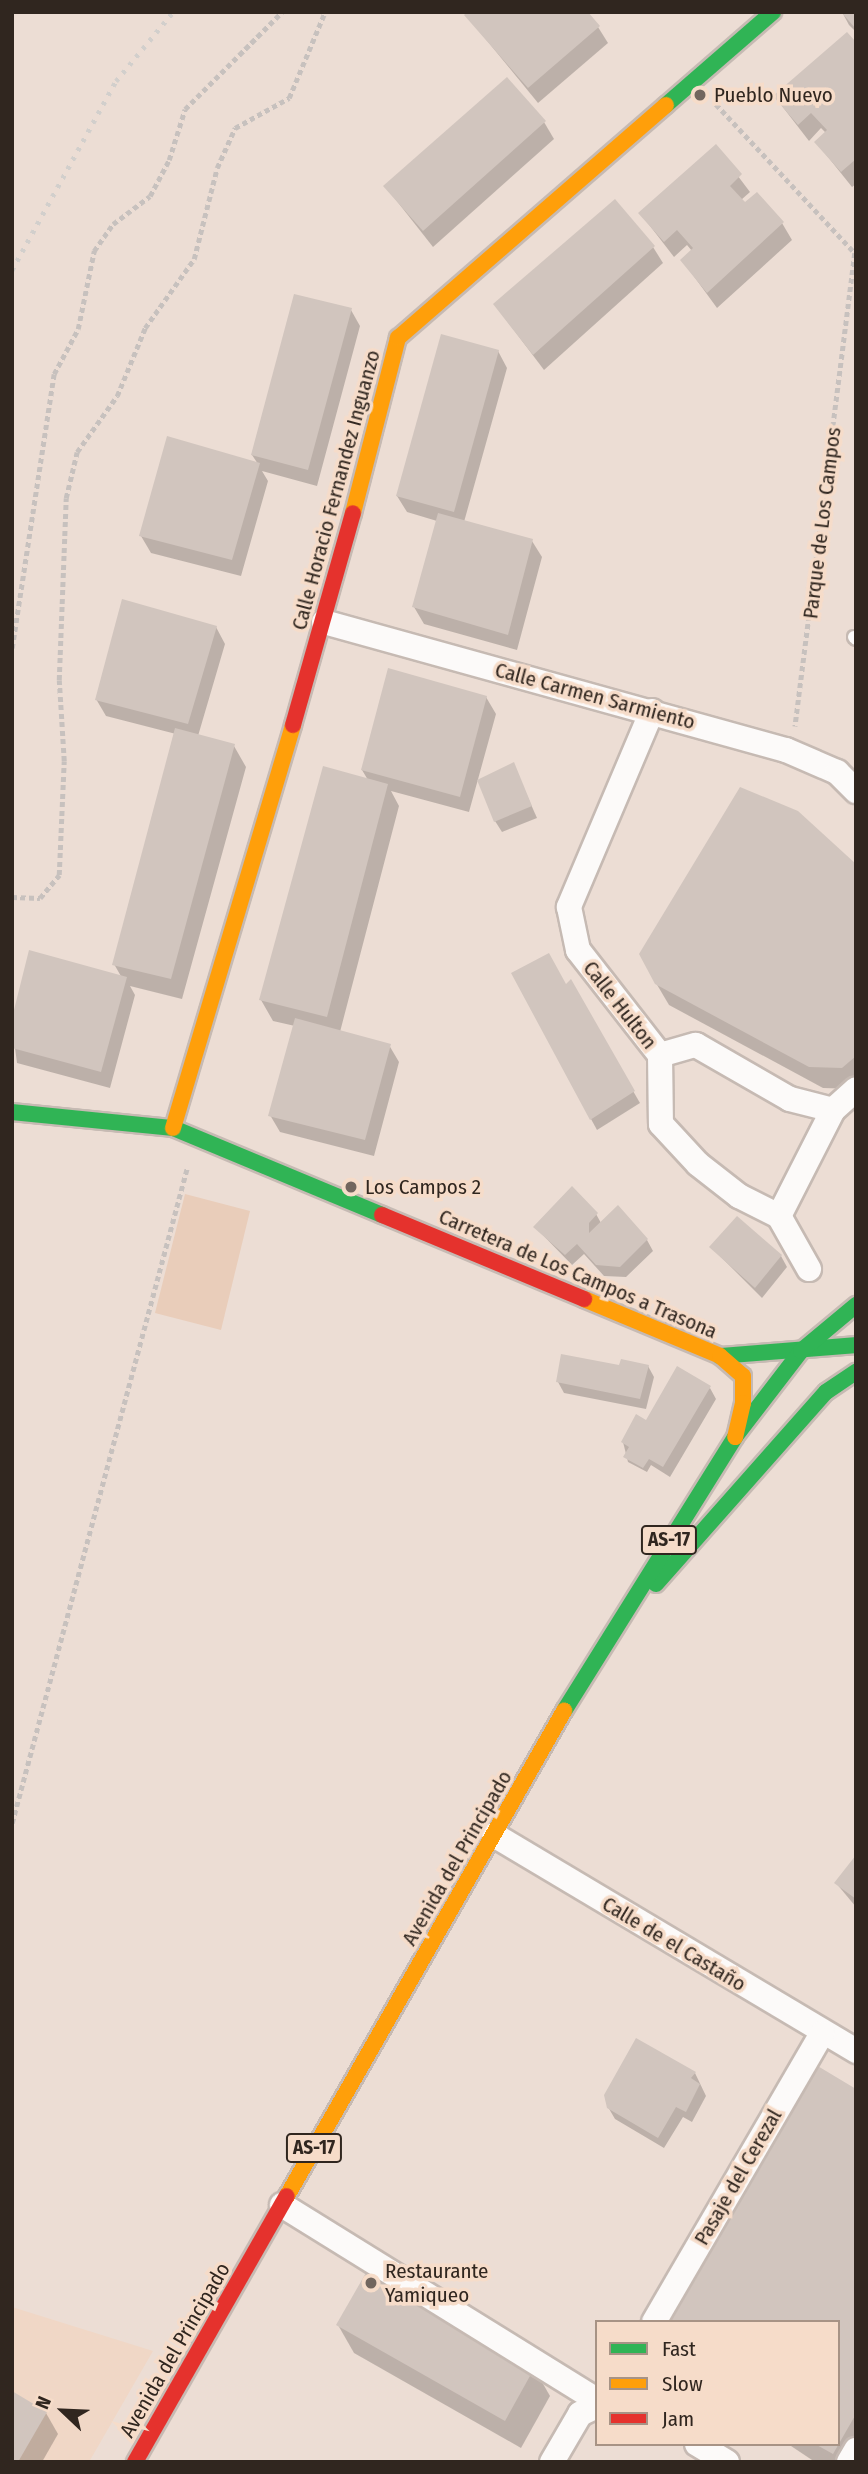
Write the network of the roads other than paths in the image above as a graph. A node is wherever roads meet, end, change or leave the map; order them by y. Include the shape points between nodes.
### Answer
1 (772, 12) edge
2 (324, 622) junction
3 (652, 711) junction
4 (856, 791) edge
5 (660, 1055) junction
6 (856, 1089) edge
7 (833, 1110) junction
8 (12, 1112) edge
9 (173, 1128) junction
10 (779, 1216) junction
11 (809, 1269) dead end
12 (856, 1305) edge
13 (856, 1345) edge
14 (801, 1351) junction
15 (720, 1356) junction
16 (856, 1372) edge
17 (735, 1437) junction
18 (603, 1644) junction
19 (494, 1835) junction
20 (822, 2033) junction
21 (856, 2051) edge
22 (282, 2205) junction
23 (655, 2320) edge
24 (595, 2399) edge
25 (595, 2407) edge
26 (700, 2446) edge
27 (856, 2450) edge
28 (135, 2462) edge
29 (552, 2462) edge
30 (727, 2462) edge
31 (849, 2462) edge

1 - 2 street, Calle Horacio Fernandez Inguanzo via 398,338
2 - 3 street, Calle Carmen Sarmiento
2 - 9 street, Calle Horacio Fernandez Inguanzo
3 - 4 street, Calle Carmen Sarmiento via 786,750 837,772
3 - 5 street, Calle Hulton via 569,907 578,950
5 - 7 street via 696,1045 790,1099
5 - 10 street, Calle Hulton via 661,1124 698,1164 739,1196
6 - 7 street
7 - 10 street
8 - 9 street, Carretera de Los Campos a Trasona
9 - 15 street, Carretera de Los Campos a Trasona
10 - 11 street
12 - 14 street, Avenida del Principado / AS-17
13 - 14 street
14 - 15 street
14 - 17 street, Avenida del Principado / AS-17
15 - 17 street, Carretera de Los Campos a Trasona via 743,1376 743,1403
16 - 18 street via 826,1392
17 - 18 street, Avenida del Principado / AS-17
18 - 19 street, Avenida del Principado / AS-17
19 - 20 street, Calle de el Castaño
19 - 22 street, Avenida del Principado / AS-17
20 - 21 street, Calle de el Castaño
20 - 23 street, Pasaje del Cerezal
22 - 24 street
22 - 28 street, Avenida del Principado / AS-17
25 - 29 street via 580,2414
26 - 30 street
27 - 31 street

